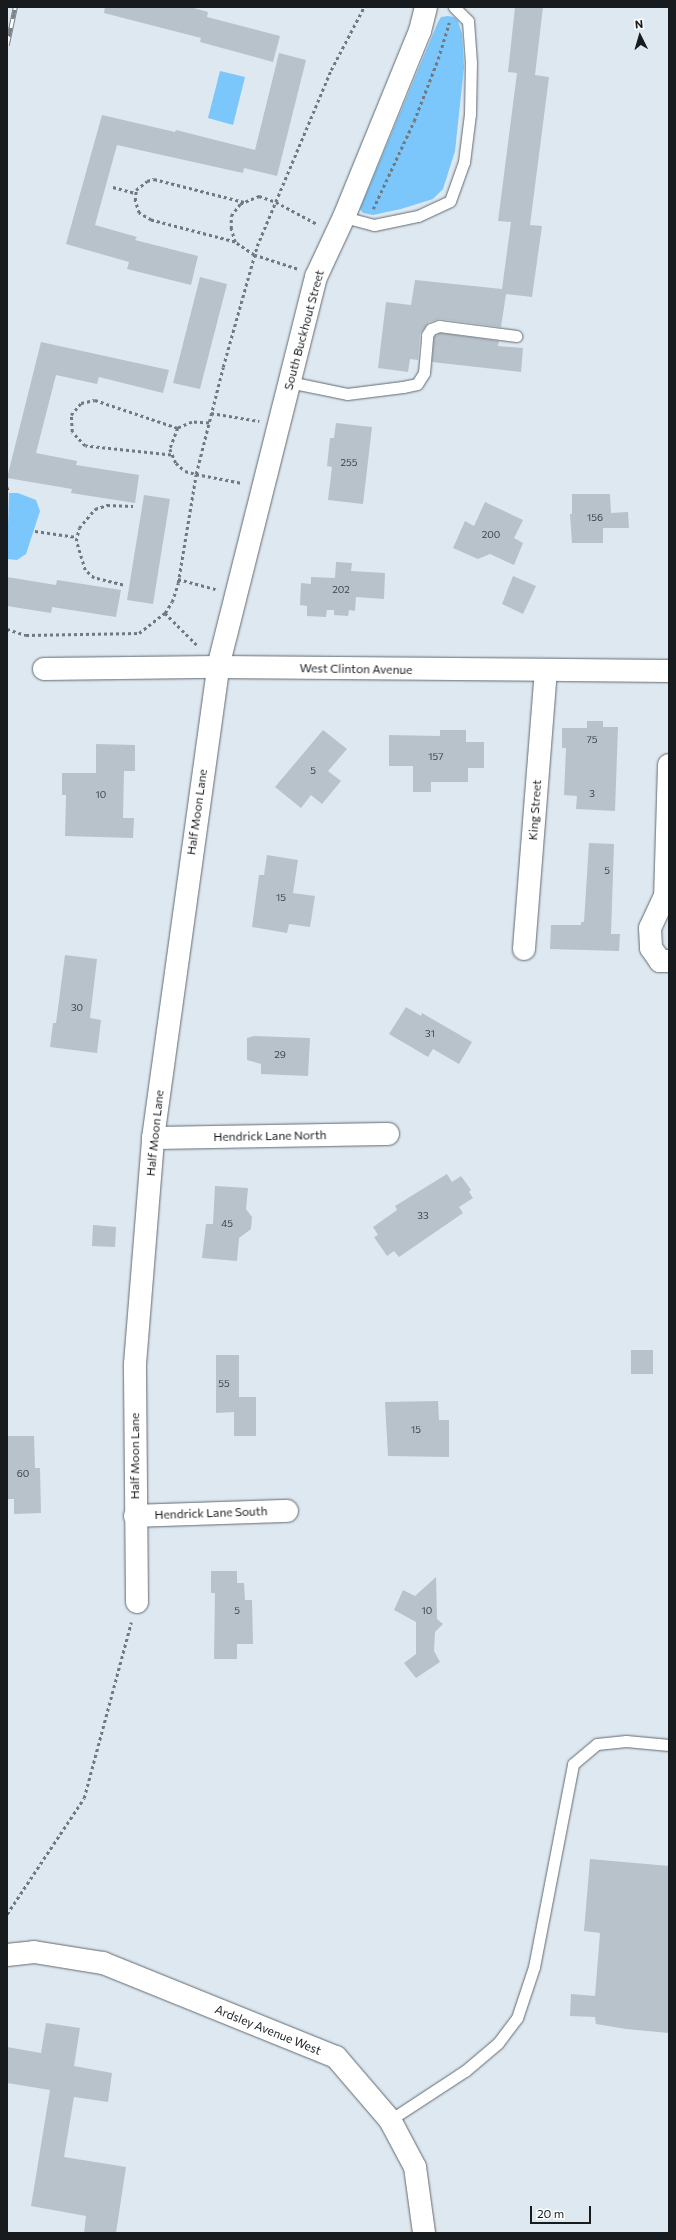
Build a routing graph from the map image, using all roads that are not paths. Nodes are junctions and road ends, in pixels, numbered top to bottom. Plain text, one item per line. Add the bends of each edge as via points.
1 (426, 7) edge
2 (452, 11) edge
3 (344, 217) junction
4 (516, 336) dead end
5 (289, 382) junction
6 (218, 667) junction
7 (44, 669) dead end
8 (546, 671) junction
9 (669, 671) edge
10 (669, 765) edge
11 (667, 898) edge
12 (524, 949) dead end
13 (669, 961) edge
14 (388, 1134) dead end
15 (153, 1138) junction
16 (287, 1511) dead end
17 (135, 1516) junction
18 (137, 1602) road end
19 (669, 1745) edge
20 (7, 1955) edge
21 (390, 2120) junction
22 (424, 2233) edge

1 - 3 street, South Buckhout Street via 420,32
2 - 3 lane via 468,21 471,63 470,114 464,162 450,201 418,216 374,225
3 - 5 street, South Buckhout Street via 316,277
4 - 5 lane via 439,326 431,328 427,335 424,373 417,384 403,387 347,394
5 - 6 street, South Buckhout Street
6 - 7 street, West Clinton Avenue
6 - 8 street, West Clinton Avenue
6 - 15 street, Half Moon Lane
8 - 9 street, West Clinton Avenue
8 - 12 street, King Street
10 - 11 street
11 - 13 street via 650,928 650,948 660,961
14 - 15 street, Hendrick Lane North
15 - 17 street, Half Moon Lane via 135,1364
16 - 17 street, Hendrick Lane South
17 - 18 street, Half Moon Lane
19 - 21 lane via 626,1741 597,1744 573,1764 534,1967 518,2018 498,2043 465,2070
20 - 21 street, Ardsley Avenue West via 34,1952 103,1963 336,2057
21 - 22 street, Ardsley Avenue West via 415,2167

